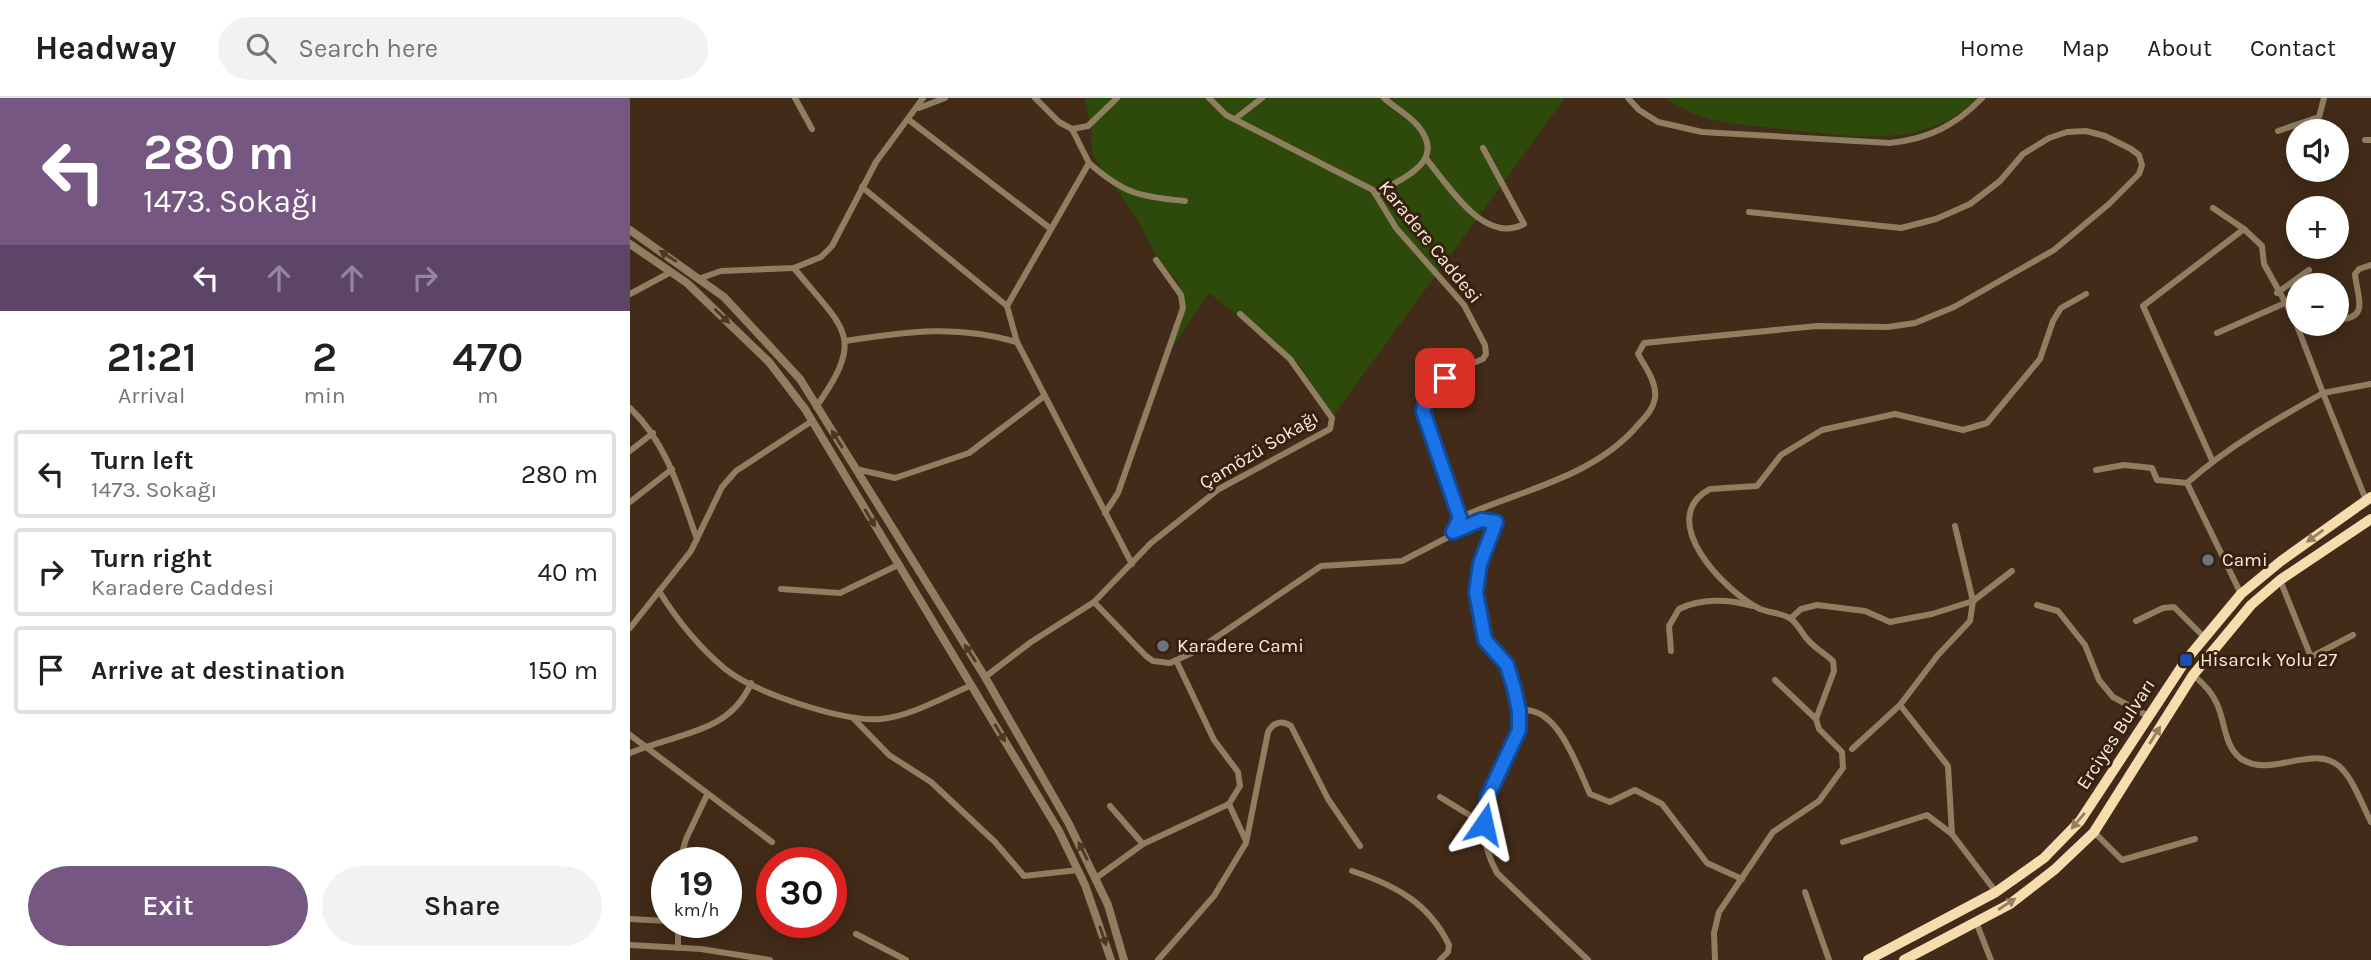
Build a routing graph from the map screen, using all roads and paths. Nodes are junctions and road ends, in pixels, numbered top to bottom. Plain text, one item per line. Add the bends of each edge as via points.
1 (795, 98) edge
2 (923, 98) edge
3 (945, 98) edge
4 (1035, 98) edge
5 (1117, 98) edge
6 (1209, 98) edge
7 (1262, 98) edge
8 (1384, 98) edge
9 (1628, 98) edge
10 (1982, 98) edge
11 (2324, 98) edge
12 (919, 108) junction
13 (1234, 119) junction
14 (909, 120) junction
15 (812, 129) dead end
16 (1072, 129) junction
17 (2278, 131) dead end
18 (1483, 148) dead end
19 (1427, 160) junction
20 (1089, 163) junction
21 (862, 187) junction
22 (1375, 194) junction
23 (1185, 201) dead end
24 (2213, 208) dead end
25 (1749, 212) dead end
26 (1051, 229) junction
27 (2244, 229) junction
28 (630, 230) edge
29 (630, 244) edge
30 (1156, 260) dead end
31 (2371, 265) edge
32 (794, 268) junction
33 (2309, 270) dead end
34 (671, 272) junction
35 (701, 278) junction
36 (2277, 293) junction
37 (630, 294) edge
38 (2086, 294) dead end
39 (2286, 303) joint
40 (1007, 306) junction
41 (1240, 314) dead end
42 (2349, 318) edge
43 (2217, 333) dead end
44 (2303, 336) edge
45 (845, 341) junction
46 (1017, 342) junction
47 (2371, 384) edge
48 (2323, 393) junction
49 (1043, 397) junction
50 (816, 407) junction
51 (630, 408) edge
52 (813, 421) junction
53 (653, 433) junction
54 (630, 451) edge
55 (2212, 460) junction
56 (855, 468) junction
57 (672, 469) junction
58 (2096, 470) dead end
59 (2187, 483) junction
60 (2368, 498) edge
61 (630, 502) edge
62 (1105, 513) junction
63 (1460, 518) junction
64 (2371, 519) edge
65 (1955, 526) dead end
66 (1453, 532) junction
67 (697, 539) junction
68 (1132, 564) junction
69 (898, 565) junction
70 (2012, 571) dead end
71 (2280, 580) junction
72 (781, 589) dead end
73 (659, 591) junction
74 (2241, 594) junction
75 (1973, 601) junction
76 (1094, 602) junction
77 (2037, 605) dead end
78 (1760, 608) junction
79 (1791, 618) junction
80 (2136, 621) dead end
81 (630, 628) edge
82 (2353, 635) dead end
83 (2205, 638) junction
84 (1671, 651) dead end
85 (1176, 660) junction
86 (2193, 675) junction
87 (985, 677) junction
88 (1775, 680) dead end
89 (751, 683) junction
90 (972, 685) junction
91 (1900, 705) junction
92 (1519, 711) junction
93 (2148, 716) junction
94 (854, 719) junction
95 (1816, 719) junction
96 (630, 734) edge
97 (645, 747) junction
98 (1852, 749) dead end
99 (630, 752) edge
100 (707, 795) junction
101 (1440, 797) dead end
102 (1229, 804) junction
103 (1110, 806) dead end
104 (2371, 822) edge
105 (1484, 824) junction
106 (2094, 832) junction
107 (1952, 834) junction
108 (2195, 839) dead end
109 (772, 842) dead end
110 (1843, 842) dead end
111 (1246, 843) junction
112 (1143, 844) junction
113 (1360, 846) dead end
114 (684, 847) edge
115 (1078, 870) junction
116 (1352, 871) dead end
117 (1096, 878) junction
118 (1742, 879) junction
119 (1805, 892) dead end
120 (1996, 892) junction
121 (630, 919) edge
122 (651, 920) edge
123 (1976, 922) junction
124 (856, 934) dead end
125 (678, 938) edge
126 (630, 946) edge
127 (678, 948) junction
128 (741, 957) edge
129 (770, 960) edge
130 (906, 960) edge
131 (1111, 960) edge
132 (1124, 960) edge
133 (1158, 960) edge
134 (1440, 960) edge
135 (1588, 960) edge
136 (1716, 960) edge
137 (1829, 960) edge
138 (1868, 960) edge
139 (1904, 960) edge
140 (1991, 960) edge

1 - 15 street
2 - 12 street
3 - 12 street
4 - 16 street
5 - 16 street via 1088,125
6 - 13 street, Karadere Caddesi
7 - 13 street
8 - 19 street via 1418,125 1429,142
9 - 10 street via 1658,122 1702,132 1890,143 1920,140 1948,128
11 - 17 street via 2319,117
12 - 14 street
13 - 22 street, Karadere Caddesi
14 - 21 street
14 - 26 street
16 - 20 street
18 - 19 street via 1524,225 1514,230 1482,221
19 - 22 street
20 - 23 street via 1115,186 1154,198
20 - 26 street
21 - 32 street via 832,246 821,257
21 - 40 street
22 - 63 street, Karadere Caddesi via 1396,228 1464,305 1486,348 1483,359 1445,378 1424,403 1424,418
24 - 27 street
25 - 63 street via 1901,228 1970,204 2023,155 2067,132 2105,136 2132,149 2142,165 2139,174 2109,204 2054,250 1954,307 1915,323 1817,326 1644,343 1638,354 1652,381 1654,401 1629,435 1583,468
26 - 40 street
27 - 36 street via 2262,246 2264,264
27 - 55 street via 2143,306
35 -> 28 street
29 - 34 street
30 - 62 street via 1181,295 1183,308 1118,493
31 - 42 street via 2355,274 2365,304 2364,310
32 - 35 street via 721,271
32 - 45 street via 838,323
33 - 36 street
34 - 37 street
34 -> 52 street via 769,362
35 - 50 street via 781,356
36 - 39 street
38 - 78 street via 2061,308 2040,359 1987,423 1963,430 1895,414 1877,415 1813,435 1774,461 1758,486 1702,493 1690,516 1696,545 1722,582
39 - 43 street
40 - 46 street
41 - 68 street, Çamözü Sokağı via 1296,366 1332,418 1332,426 1219,489
44 - 48 street
45 - 46 street via 945,329
45 - 50 street via 844,363
46 - 49 street
47 - 48 street
48 - 55 street
48 - 60 street
49 - 56 street via 969,453 895,478
49 - 62 street
56 -> 50 street
51 - 53 street
52 - 67 street via 736,471 722,487
52 -> 69 street
53 - 54 street
53 - 57 street
55 - 59 street
87 -> 56 street
57 - 61 street
57 - 67 street
58 - 59 street via 2124,465 2152,468 2157,480
59 - 74 street
60 -> 74 highway, Erciyes Bulvarı
62 - 68 street
63 - 66 street
64 - 71 highway, Erciyes Bulvarı
65 - 75 street
66 - 85 street via 1402,561 1321,566
66 - 92 street via 1481,520 1496,522 1480,564 1476,592 1485,640 1507,665
67 - 73 street
68 - 76 street, Çamözü Sokağı
69 - 72 street via 840,593
69 - 90 street
70 - 75 street
71 - 82 street via 2311,657
71 - 86 highway, Erciyes Bulvarı via 2251,605
73 - 81 street
73 - 89 street via 699,645 727,671
74 - 83 highway, Erciyes Bulvarı
75 - 79 street via 1890,622 1865,611 1817,605 1801,609
75 - 91 street via 1970,621
76 - 85 street via 1153,661
76 - 87 street
77 - 93 street via 2058,611 2085,645 2099,680 2113,697
78 - 79 street
78 - 84 street via 1733,601 1683,607 1669,626
79 - 95 street via 1808,641 1835,664
80 - 83 street via 2174,607
83 - 93 highway, Erciyes Bulvarı
85 - 102 street via 1214,740 1238,772 1240,786
86 - 104 street via 2217,703 2230,747 2239,757 2251,764 2272,766 2329,760 2344,771
106 -> 86 highway, Erciyes Bulvarı
117 -> 87 street
88 - 95 street
89 - 94 street
89 - 97 street via 745,699 720,722
90 - 94 street via 884,719
90 -> 115 street
91 - 98 street
91 - 107 street via 1948,766
92 - 105 street via 1519,730 1487,798
92 - 118 street via 1545,714 1566,743 1590,794 1610,802 1635,790 1662,804 1707,863
93 -> 120 highway, Erciyes Bulvarı via 2080,821 2044,858
94 - 115 street via 889,755 931,782 1024,876
95 - 118 street via 1819,729 1842,752 1843,768 1819,801 1773,832
96 - 97 street
97 - 99 street
97 - 100 street
100 - 109 street
100 - 114 street
101 - 105 street
102 - 111 street
102 - 112 street
103 - 112 street
105 - 135 street via 1488,855 1497,873
106 - 108 street via 2122,860
123 -> 106 highway, Erciyes Bulvarı via 2010,904
107 - 110 street via 1927,815
107 - 120 street
111 - 113 street via 1268,732 1273,724 1282,722 1291,726 1328,799
111 - 133 street via 1214,896
112 - 117 street
115 -> 131 street
116 - 134 street via 1422,904 1449,945
117 - 132 street
118 - 136 street via 1718,912
119 - 137 street
120 - 138 highway, Erciyes Bulvarı
121 - 122 street
123 - 139 highway, Erciyes Bulvarı
123 - 140 street
124 - 130 street
125 - 127 street
126 - 127 street
127 - 128 street
128 - 129 street

